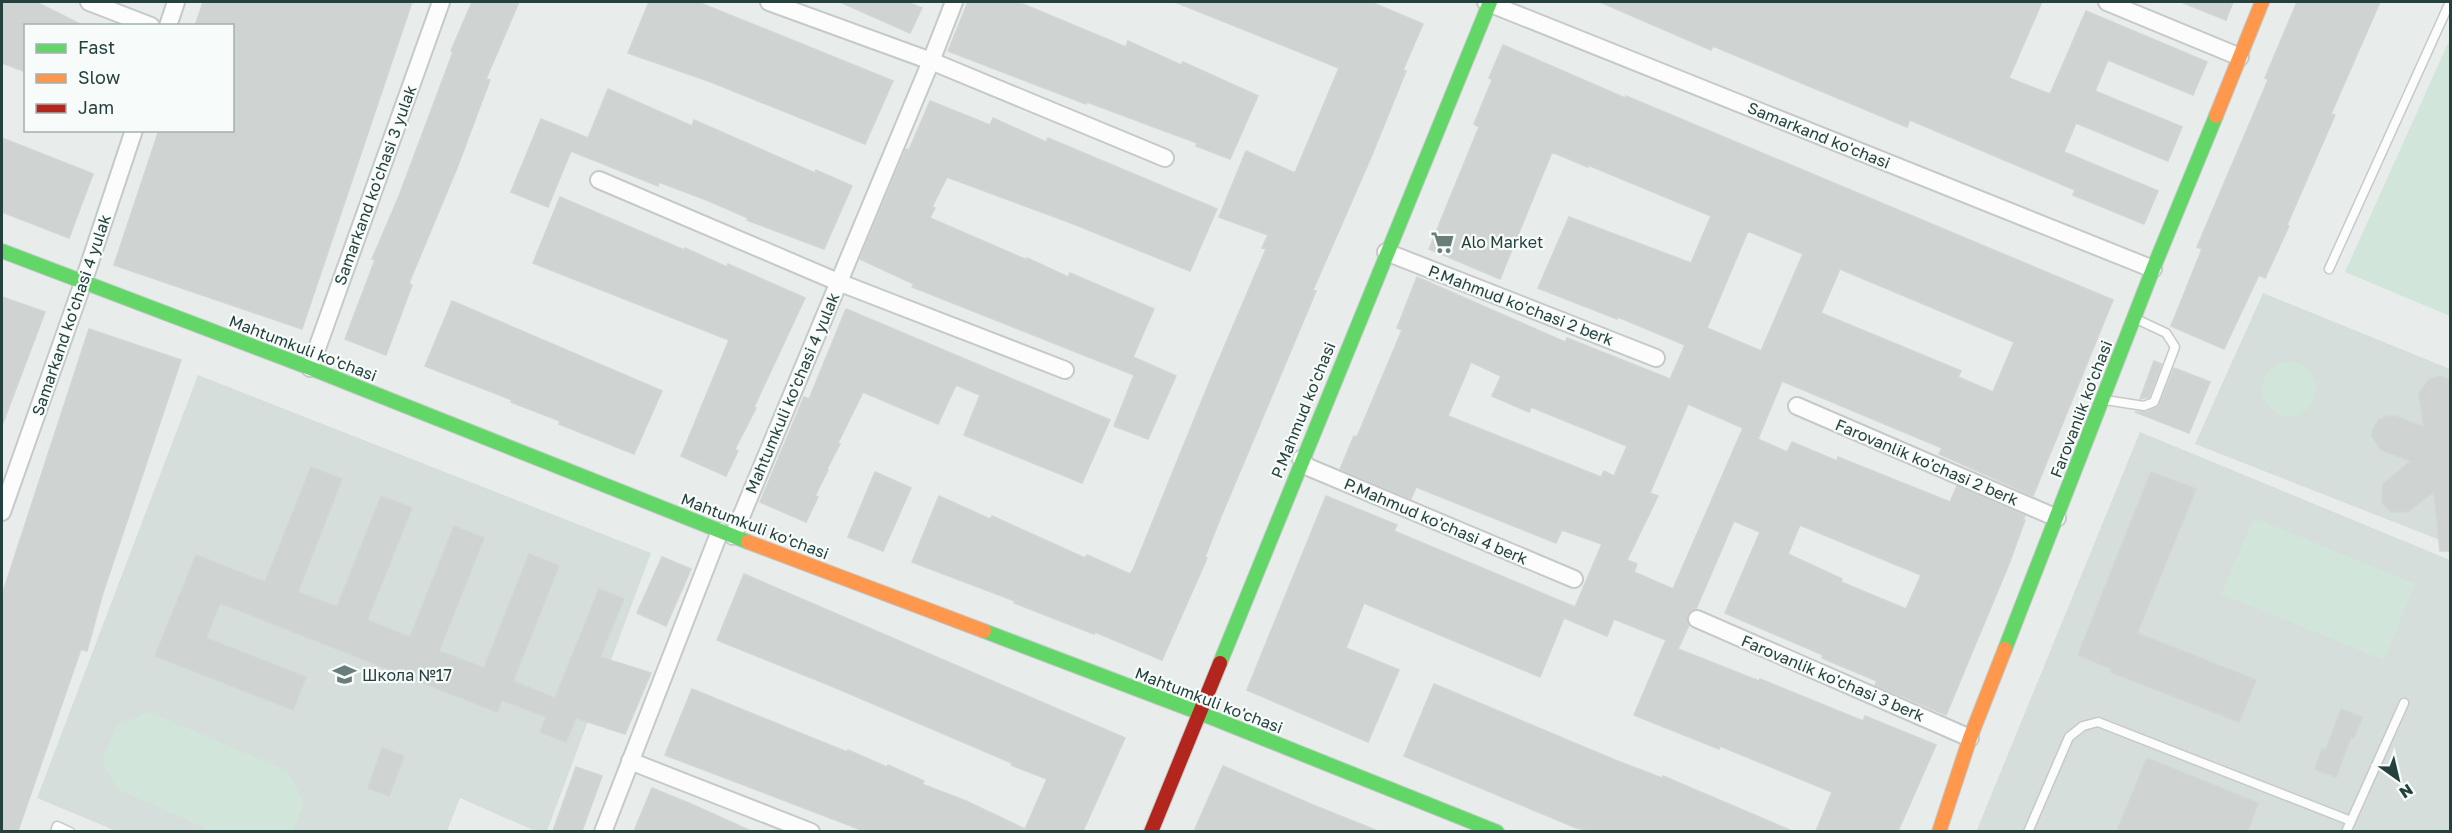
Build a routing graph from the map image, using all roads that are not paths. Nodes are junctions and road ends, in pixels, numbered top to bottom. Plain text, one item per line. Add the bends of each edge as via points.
1 (89, 2) edge
2 (176, 2) edge
3 (441, 2) edge
4 (769, 2) edge
5 (954, 2) edge
6 (1488, 2) edge
7 (2107, 2) edge
8 (2262, 2) edge
9 (2450, 2) edge
10 (146, 24) edge
11 (169, 24) edge
12 (2240, 57) junction
13 (931, 61) junction
14 (133, 132) edge
15 (1165, 158) dead end
16 (599, 180) dead end
17 (2, 251) edge
18 (1386, 252) junction
19 (2153, 269) junction
20 (2329, 269) dead end
21 (84, 280) junction
22 (838, 282) junction
23 (2134, 318) junction
24 (1656, 358) dead end
25 (310, 368) junction
26 (1065, 370) dead end
27 (2103, 400) junction
28 (1797, 406) dead end
29 (1301, 459) junction
30 (3, 502) edge
31 (2057, 518) junction
32 (726, 534) junction
33 (1574, 579) dead end
34 (1697, 619) dead end
35 (2404, 703) dead end
36 (1200, 713) junction
37 (1970, 738) junction
38 (630, 761) junction
39 (2351, 821) junction
40 (55, 831) edge
41 (70, 831) edge
42 (603, 831) edge
43 (811, 831) edge
44 (1150, 831) edge
45 (1497, 831) edge
46 (1939, 831) edge
47 (2028, 831) edge
48 (2346, 831) edge

1 - 10 street
2 - 11 street
3 - 25 street, Samarkand ko'chasi 3 yulak
4 - 13 street
5 - 13 street, Mahtumkuli ko'chasi 4 yulak
6 - 18 street, P.Mahmud ko'chasi
6 - 19 street, Samarkand ko'chasi
7 - 12 street
8 - 12 street, Farovanlik ko'chasi
9 - 20 lane
12 - 19 street, Farovanlik ko'chasi
13 - 15 street
13 - 22 street, Mahtumkuli ko'chasi 4 yulak
14 - 21 street, Samarkand ko'chasi 4 yulak
16 - 22 street, Mahtumkuli ko'chasi 4 yulak
17 - 21 street, Mahtumkuli ko'chasi
18 - 24 street, P.Mahmud ko'chasi 2 berk
18 - 29 street, P.Mahmud ko'chasi
19 - 23 street, Farovanlik ko'chasi
21 - 25 street, Mahtumkuli ko'chasi
21 - 30 street, Samarkand ko'chasi 4 yulak
22 - 26 street, Mahtumkuli ko'chasi 4 yulak
22 - 32 street, Mahtumkuli ko'chasi 4 yulak
23 - 27 street, Farovanlik ko'chasi
23 - 27 lane via 2166,333 2175,347 2163,380 2154,402 2144,406
25 - 32 street, Mahtumkuli ko'chasi
27 - 31 street, Farovanlik ko'chasi
28 - 31 street, Farovanlik ko'chasi 2 berk
29 - 33 street, P.Mahmud ko'chasi 4 berk via 1308,467
29 - 36 street, P.Mahmud ko'chasi
31 - 37 street, Farovanlik ko'chasi
32 - 36 street, Mahtumkuli ko'chasi
32 - 38 street, Mahtumkuli ko'chasi 4 yulak
34 - 37 street, Farovanlik ko'chasi 3 berk
35 - 39 lane
36 - 44 street, P.Mahmud ko'chasi
36 - 45 street, Mahtumkuli ko'chasi
37 - 46 street, Farovanlik ko'chasi
38 - 42 street, Mahtumkuli ko'chasi 4 yulak
38 - 43 street
39 - 47 lane via 2098,722 2069,736
39 - 48 lane
40 - 41 lane via 57,826

